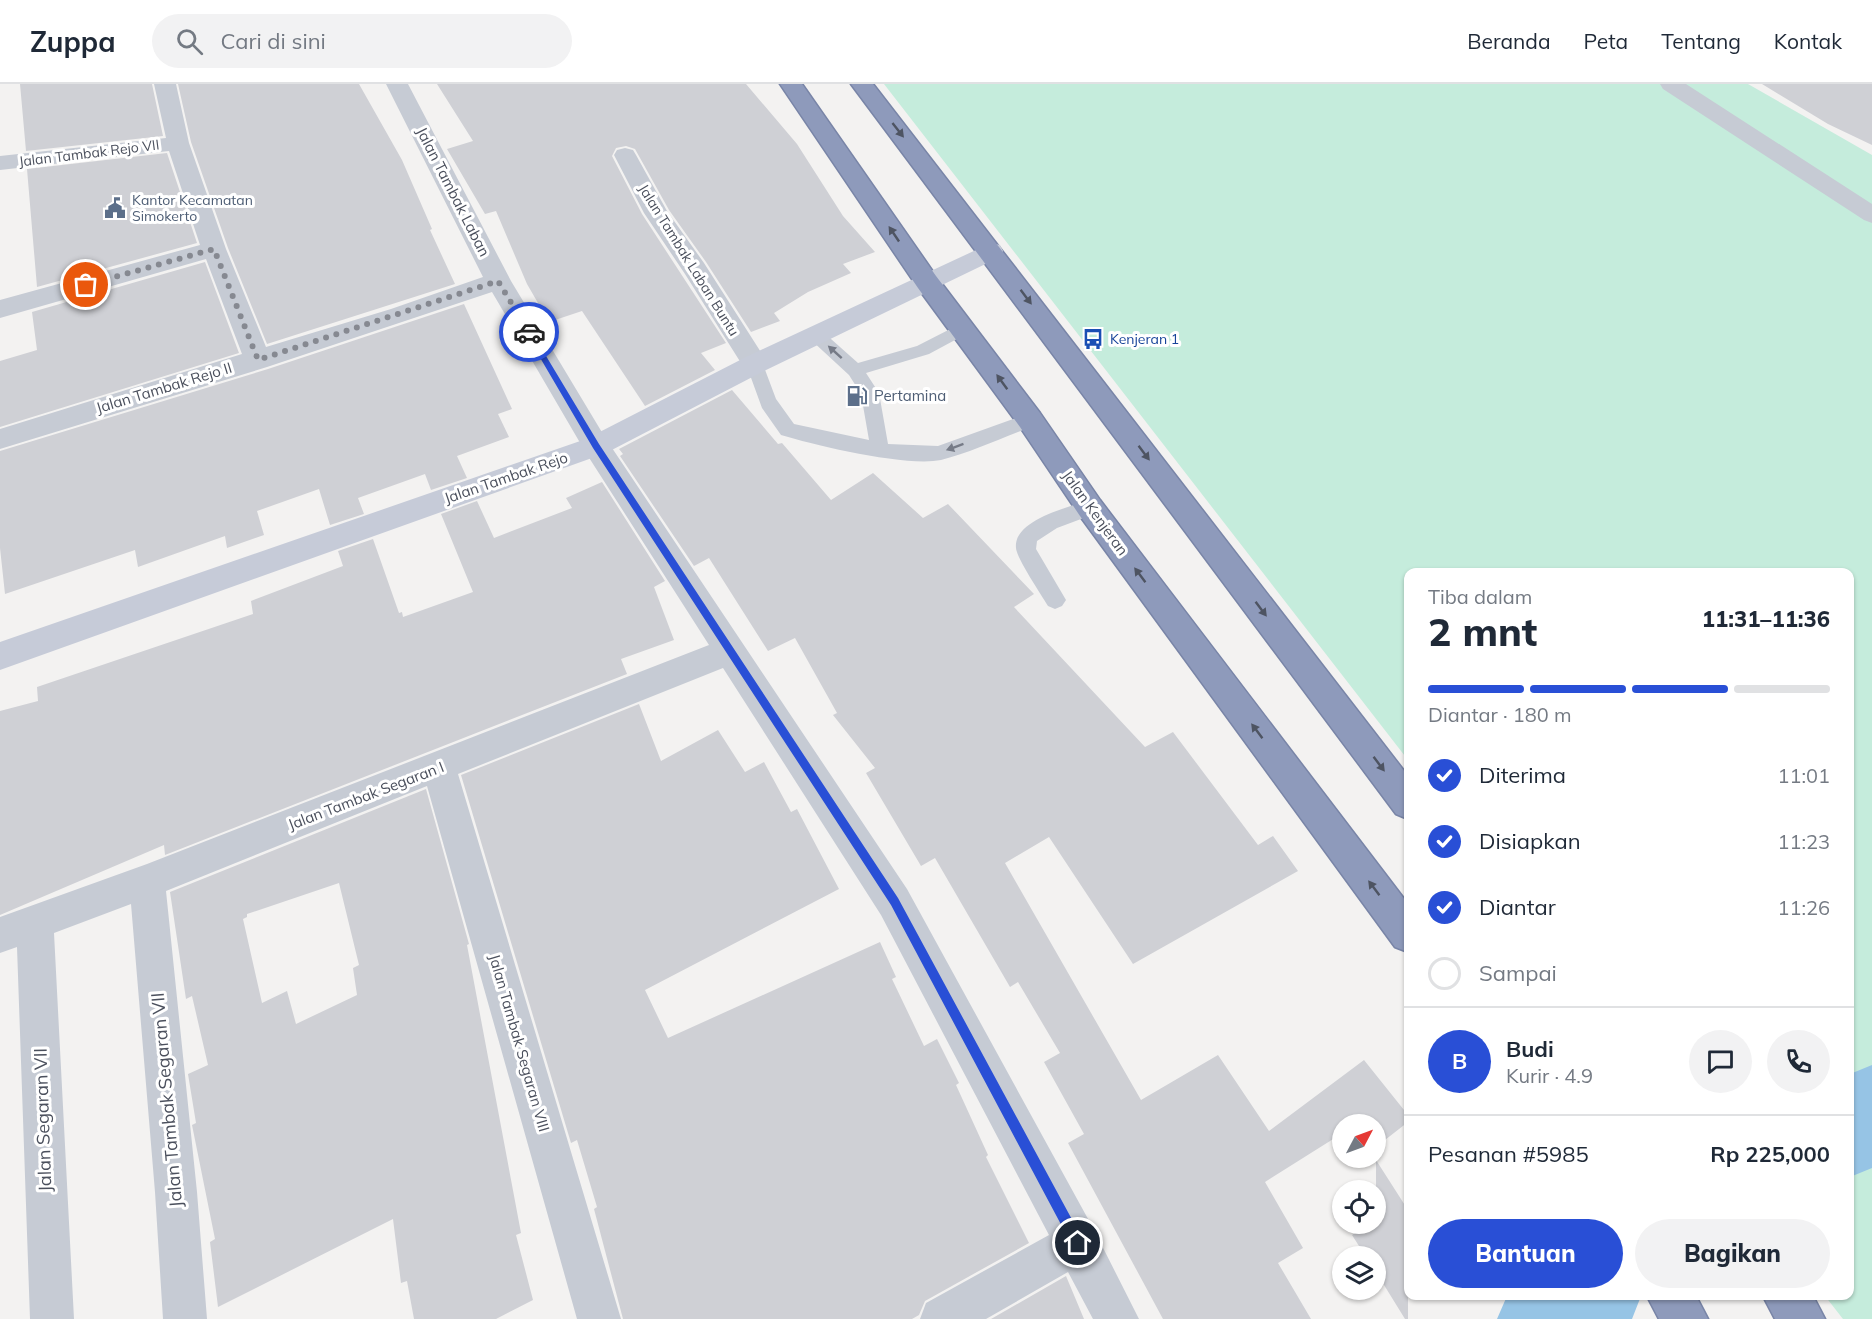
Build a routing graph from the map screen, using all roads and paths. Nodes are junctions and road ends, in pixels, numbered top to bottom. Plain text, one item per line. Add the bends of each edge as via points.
1 (165, 84) edge
2 (397, 84) edge
3 (791, 84) edge
4 (862, 84) edge
5 (1671, 84) edge
6 (177, 143) junction
7 (625, 155) dead end
8 (0, 164) edge
9 (1872, 215) edge
10 (214, 249) junction
11 (991, 251) junction
12 (498, 281) junction
13 (927, 282) junction
14 (0, 309) edge
15 (962, 328) junction
16 (816, 335) junction
17 (258, 360) junction
18 (755, 364) junction
19 (855, 370) junction
20 (1030, 420) junction
21 (0, 439) edge
22 (596, 446) junction
23 (880, 450) junction
24 (1090, 507) junction
25 (1055, 600) dead end
26 (730, 651) junction
27 (0, 656) edge
28 (439, 768) junction
29 (1404, 798) edge
30 (147, 881) junction
31 (18, 928) edge
32 (1404, 929) edge
33 (1078, 1243) junction
34 (1672, 1300) edge
35 (1788, 1300) edge
36 (52, 1319) edge
37 (185, 1319) edge
38 (599, 1319) edge
39 (942, 1319) edge
40 (1117, 1319) edge
41 (1686, 1319) edge
42 (1803, 1319) edge

1 - 6 street
2 - 12 street, Jalan Tambak Laban
13 -> 3 highway, Jalan Kenjeran
4 -> 11 highway
5 - 9 street
6 - 8 street, Jalan Tambak Rejo VII
6 - 10 street
7 - 18 street, Jalan Tambak Laban Buntu via 656,213
10 - 14 street
10 - 17 street
11 - 13 street, Jalan Tambak Rejo
11 -> 29 highway
12 - 17 street, Jalan Tambak Rejo II
12 - 22 street, Jalan Tambak Laban
13 - 15 highway, Jalan Kenjeran
13 - 16 street, Jalan Tambak Rejo
15 - 19 lane via 923,350
20 -> 15 highway, Jalan Kenjeran
16 - 18 street, Jalan Tambak Rejo
19 -> 16 lane
17 - 21 street, Jalan Tambak Rejo II
18 - 22 street, Jalan Tambak Rejo
18 - 23 lane via 777,420 788,430
19 - 23 lane via 870,393
20 -> 23 lane via 939,453
20 - 24 highway, Jalan Kenjeran
22 - 26 street, Jalan Tambak Laban
22 - 27 street, Jalan Tambak Rejo
24 - 25 lane via 1050,522 1028,537 1026,550
32 -> 24 highway, Jalan Kenjeran
26 - 28 street, Jalan Tambak Segaran I
26 - 33 street, Jalan Tambak Laban via 894,902
28 - 30 street, Jalan Tambak Segaran I
28 - 38 street, Jalan Tambak Segaran VIII
30 - 31 street, Jalan Tambak Segaran I
30 - 37 street, Jalan Tambak Segaran VII
31 - 36 street, Jalan Segaran VII
33 - 39 street
33 - 40 street, Jalan Tambak Laban
34 - 41 highway
35 - 42 highway

